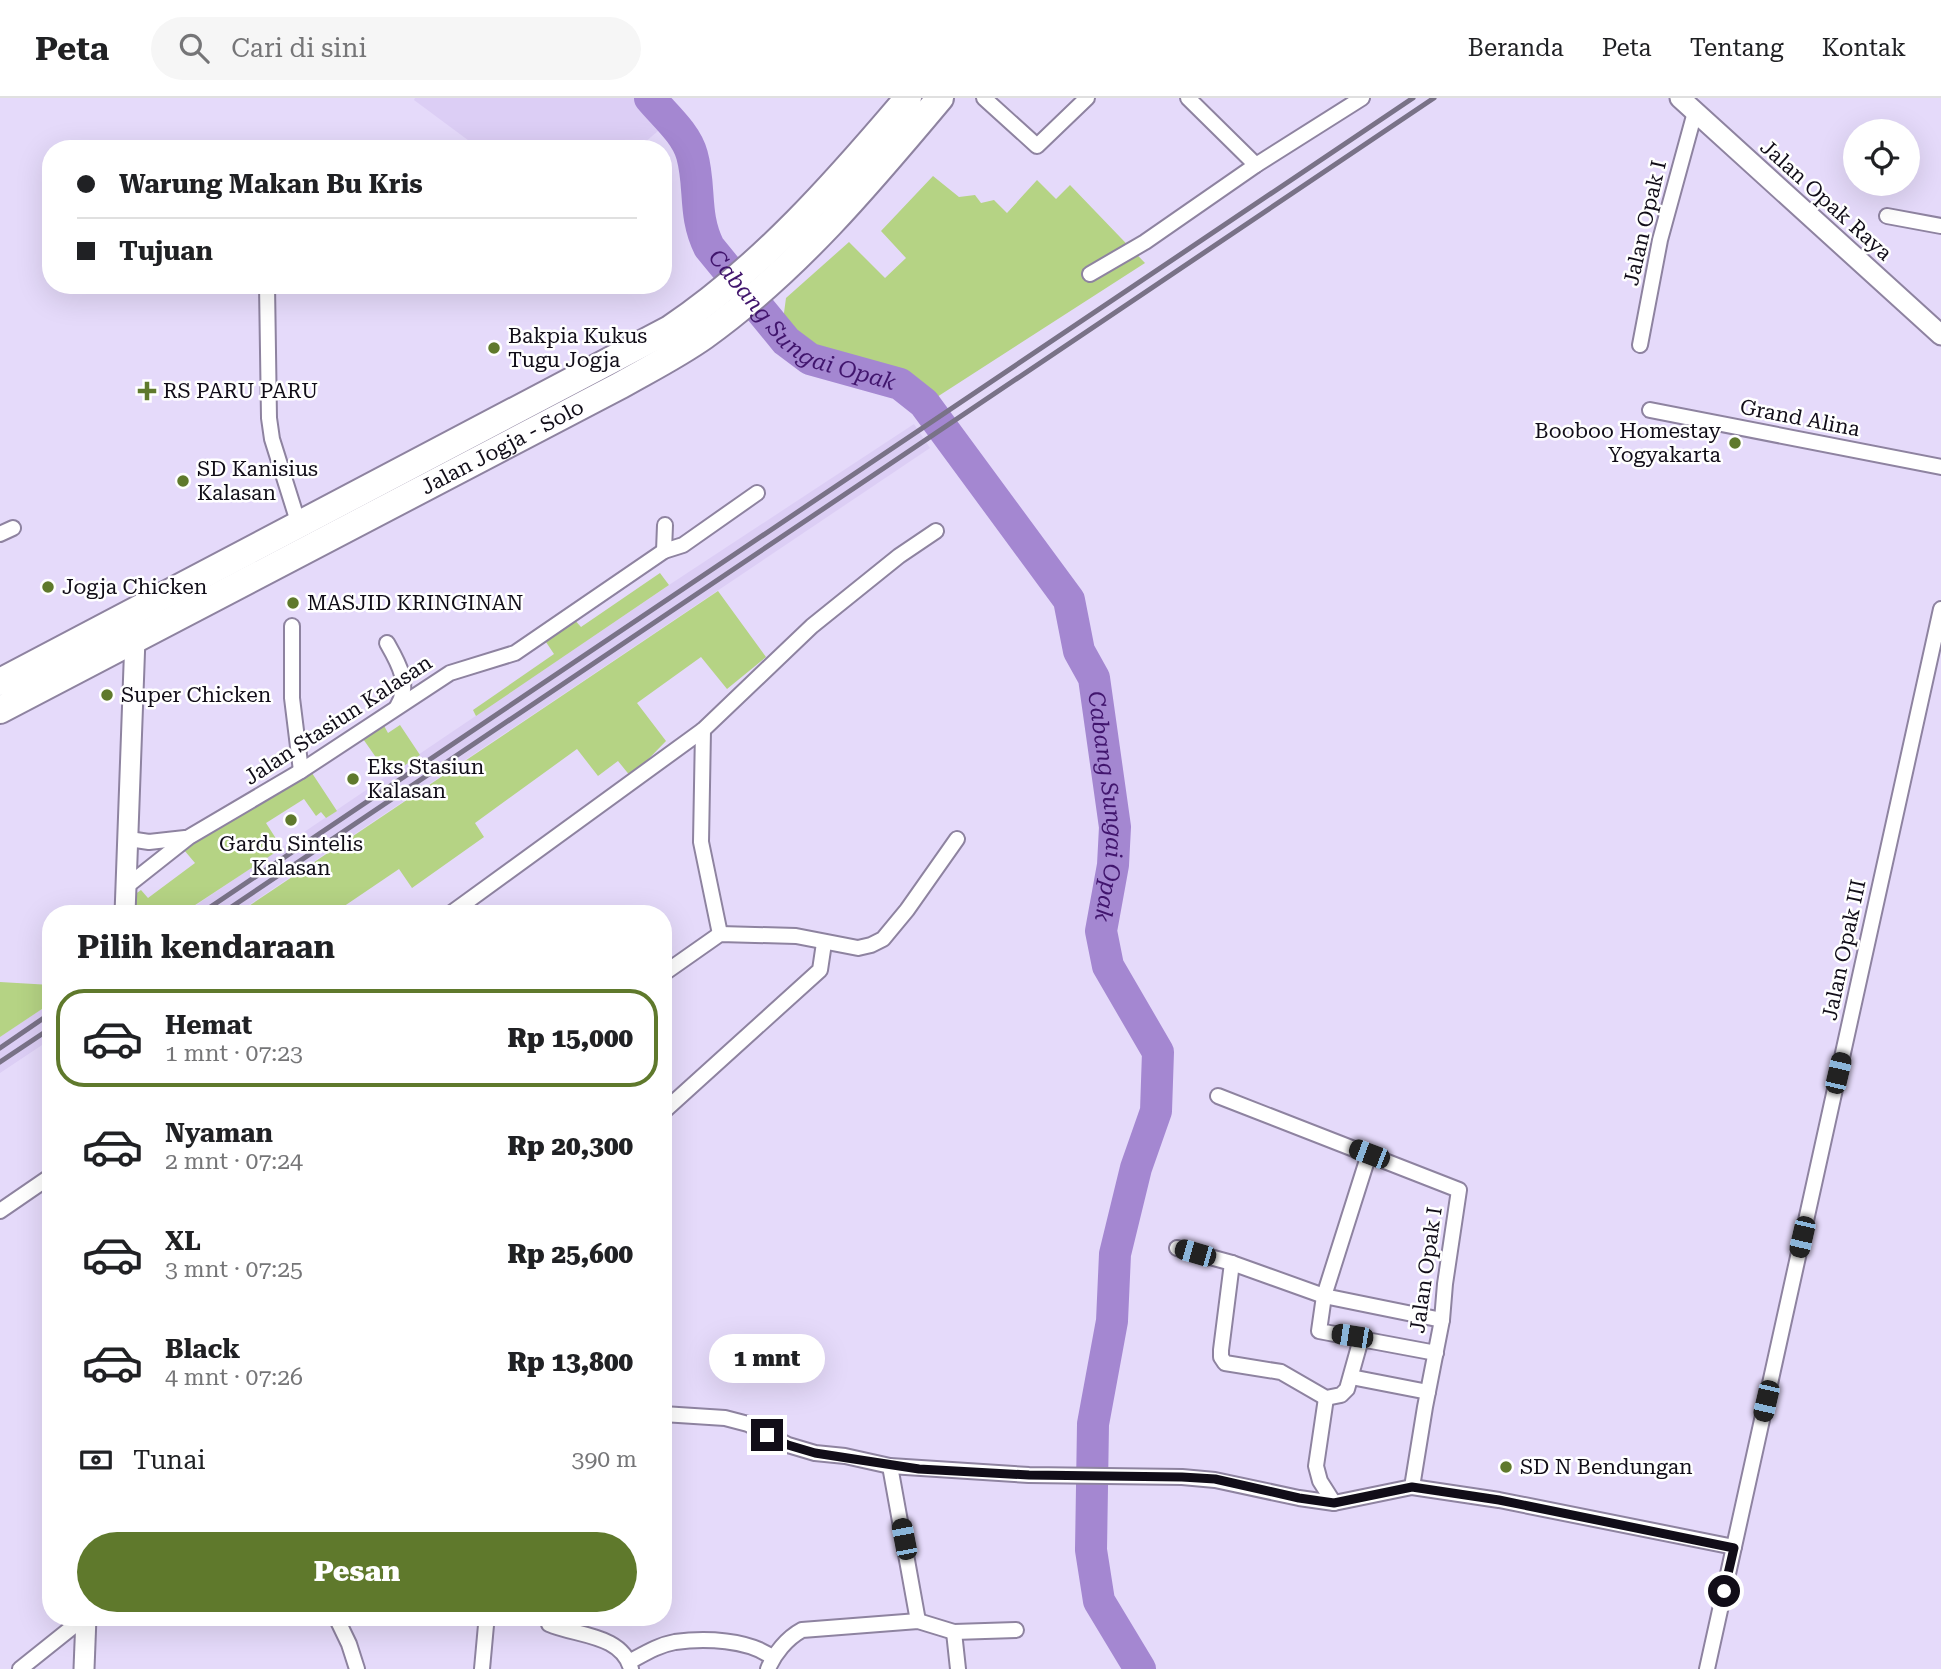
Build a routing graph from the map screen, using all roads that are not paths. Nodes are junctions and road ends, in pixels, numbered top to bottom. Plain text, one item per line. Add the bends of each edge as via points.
1 (908, 98) edge
2 (940, 98) edge
3 (984, 98) edge
4 (1087, 98) edge
5 (1188, 98) edge
6 (1362, 98) edge
7 (1680, 98) edge
8 (1695, 112) junction
9 (1256, 164) junction
10 (1887, 216) dead end
11 (1941, 226) edge
12 (781, 256) junction
13 (1090, 274) dead end
14 (267, 294) edge
15 (720, 308) junction
16 (1941, 335) edge
17 (1640, 345) dead end
18 (1650, 410) dead end
19 (1941, 467) edge
20 (757, 493) dead end
21 (299, 525) junction
22 (665, 525) dead end
23 (936, 531) dead end
24 (664, 551) junction
25 (1941, 609) edge
26 (292, 626) dead end
27 (129, 627) junction
28 (387, 643) dead end
29 (0, 682) edge
30 (396, 708) junction
31 (0, 710) edge
32 (703, 730) junction
33 (301, 771) junction
34 (189, 837) junction
35 (129, 839) junction
36 (957, 839) dead end
37 (127, 886) junction
38 (126, 905) edge
39 (462, 905) edge
40 (720, 934) junction
41 (824, 943) junction
42 (672, 968) edge
43 (1218, 1096) dead end
44 (672, 1104) edge
45 (1369, 1154) junction
46 (42, 1182) edge
47 (0, 1212) edge
48 (1177, 1248) dead end
49 (1232, 1263) junction
50 (1324, 1296) junction
51 (1442, 1320) junction
52 (1362, 1339) junction
53 (1436, 1353) junction
54 (1351, 1377) junction
55 (1428, 1392) junction
56 (1326, 1398) junction
57 (672, 1415) edge
58 (890, 1466) junction
59 (1412, 1487) junction
60 (1334, 1503) junction
61 (1734, 1548) junction
62 (918, 1621) junction
63 (74, 1626) edge
64 (85, 1626) edge
65 (340, 1626) edge
66 (486, 1626) edge
67 (553, 1626) edge
68 (1016, 1630) dead end
69 (954, 1632) junction
70 (771, 1663) edge
71 (630, 1665) edge
72 (20, 1669) edge
73 (84, 1669) edge
74 (357, 1669) edge
75 (482, 1669) edge
76 (958, 1669) edge
77 (1707, 1669) edge

1 - 12 highway, Jalan Jogja - Solo via 823,197
2 - 12 highway, Jalan Jogja - Solo via 849,205
3 - 4 street via 1037,146
5 - 9 street
6 - 9 street
7 - 8 street, Jalan Opak Raya
8 - 16 street, Jalan Opak Raya
8 - 17 street, Jalan Opak I via 1660,240
9 - 13 street via 1145,242
10 - 11 street
12 - 15 highway, Jalan Jogja - Solo
14 - 21 street via 269,418
15 - 21 highway, Jalan Jogja - Solo
15 - 27 highway, Jalan Jogja - Solo via 671,357 621,385
18 - 19 street, Grand Alina
20 - 24 street, Jalan Stasiun Kalasan via 683,545
21 - 27 highway, Jalan Jogja - Solo
22 - 24 street
23 - 32 street via 812,626
24 - 30 street, Jalan Stasiun Kalasan via 514,653 450,673
25 - 61 street, Jalan Opak III
26 - 33 street via 292,698
27 - 29 highway, Jalan Jogja - Solo
27 - 31 highway, Jalan Jogja - Solo
27 - 35 street
28 - 30 street via 404,681 404,696
30 - 33 street, Jalan Stasiun Kalasan
32 - 39 street
32 - 40 street via 701,842
33 - 34 street, Jalan Stasiun Kalasan
34 - 35 street via 149,842
34 - 37 street, Jalan Stasiun Kalasan
35 - 37 street
36 - 41 street via 883,939 858,948
37 - 38 street
40 - 41 street via 796,936
40 - 42 street
41 - 44 street via 820,970
43 - 45 street, Jalan Opak I
45 - 50 street
45 - 51 street, Jalan Opak I via 1459,1190
46 - 47 street
48 - 49 street
49 - 50 street
49 - 56 street via 1221,1350 1225,1363 1281,1372
50 - 51 street
50 - 52 street via 1319,1331
51 - 53 street, Jalan Opak I
52 - 53 street
52 - 54 street
53 - 55 street, Jalan Opak I
54 - 55 street
54 - 56 street via 1345,1392
55 - 59 street, Jalan Opak I
56 - 60 street via 1316,1466
57 - 58 street via 725,1418 815,1453
58 - 60 street via 1215,1479
58 - 62 street
59 - 60 street
59 - 61 street
61 - 77 street, Jalan Opak III
62 - 69 street
62 - 70 street via 802,1630
63 - 72 street
64 - 73 street
65 - 74 street
66 - 75 street
67 - 71 street via 614,1645
68 - 69 street
69 - 76 street
70 - 71 street via 752,1647 697,1641 658,1647

